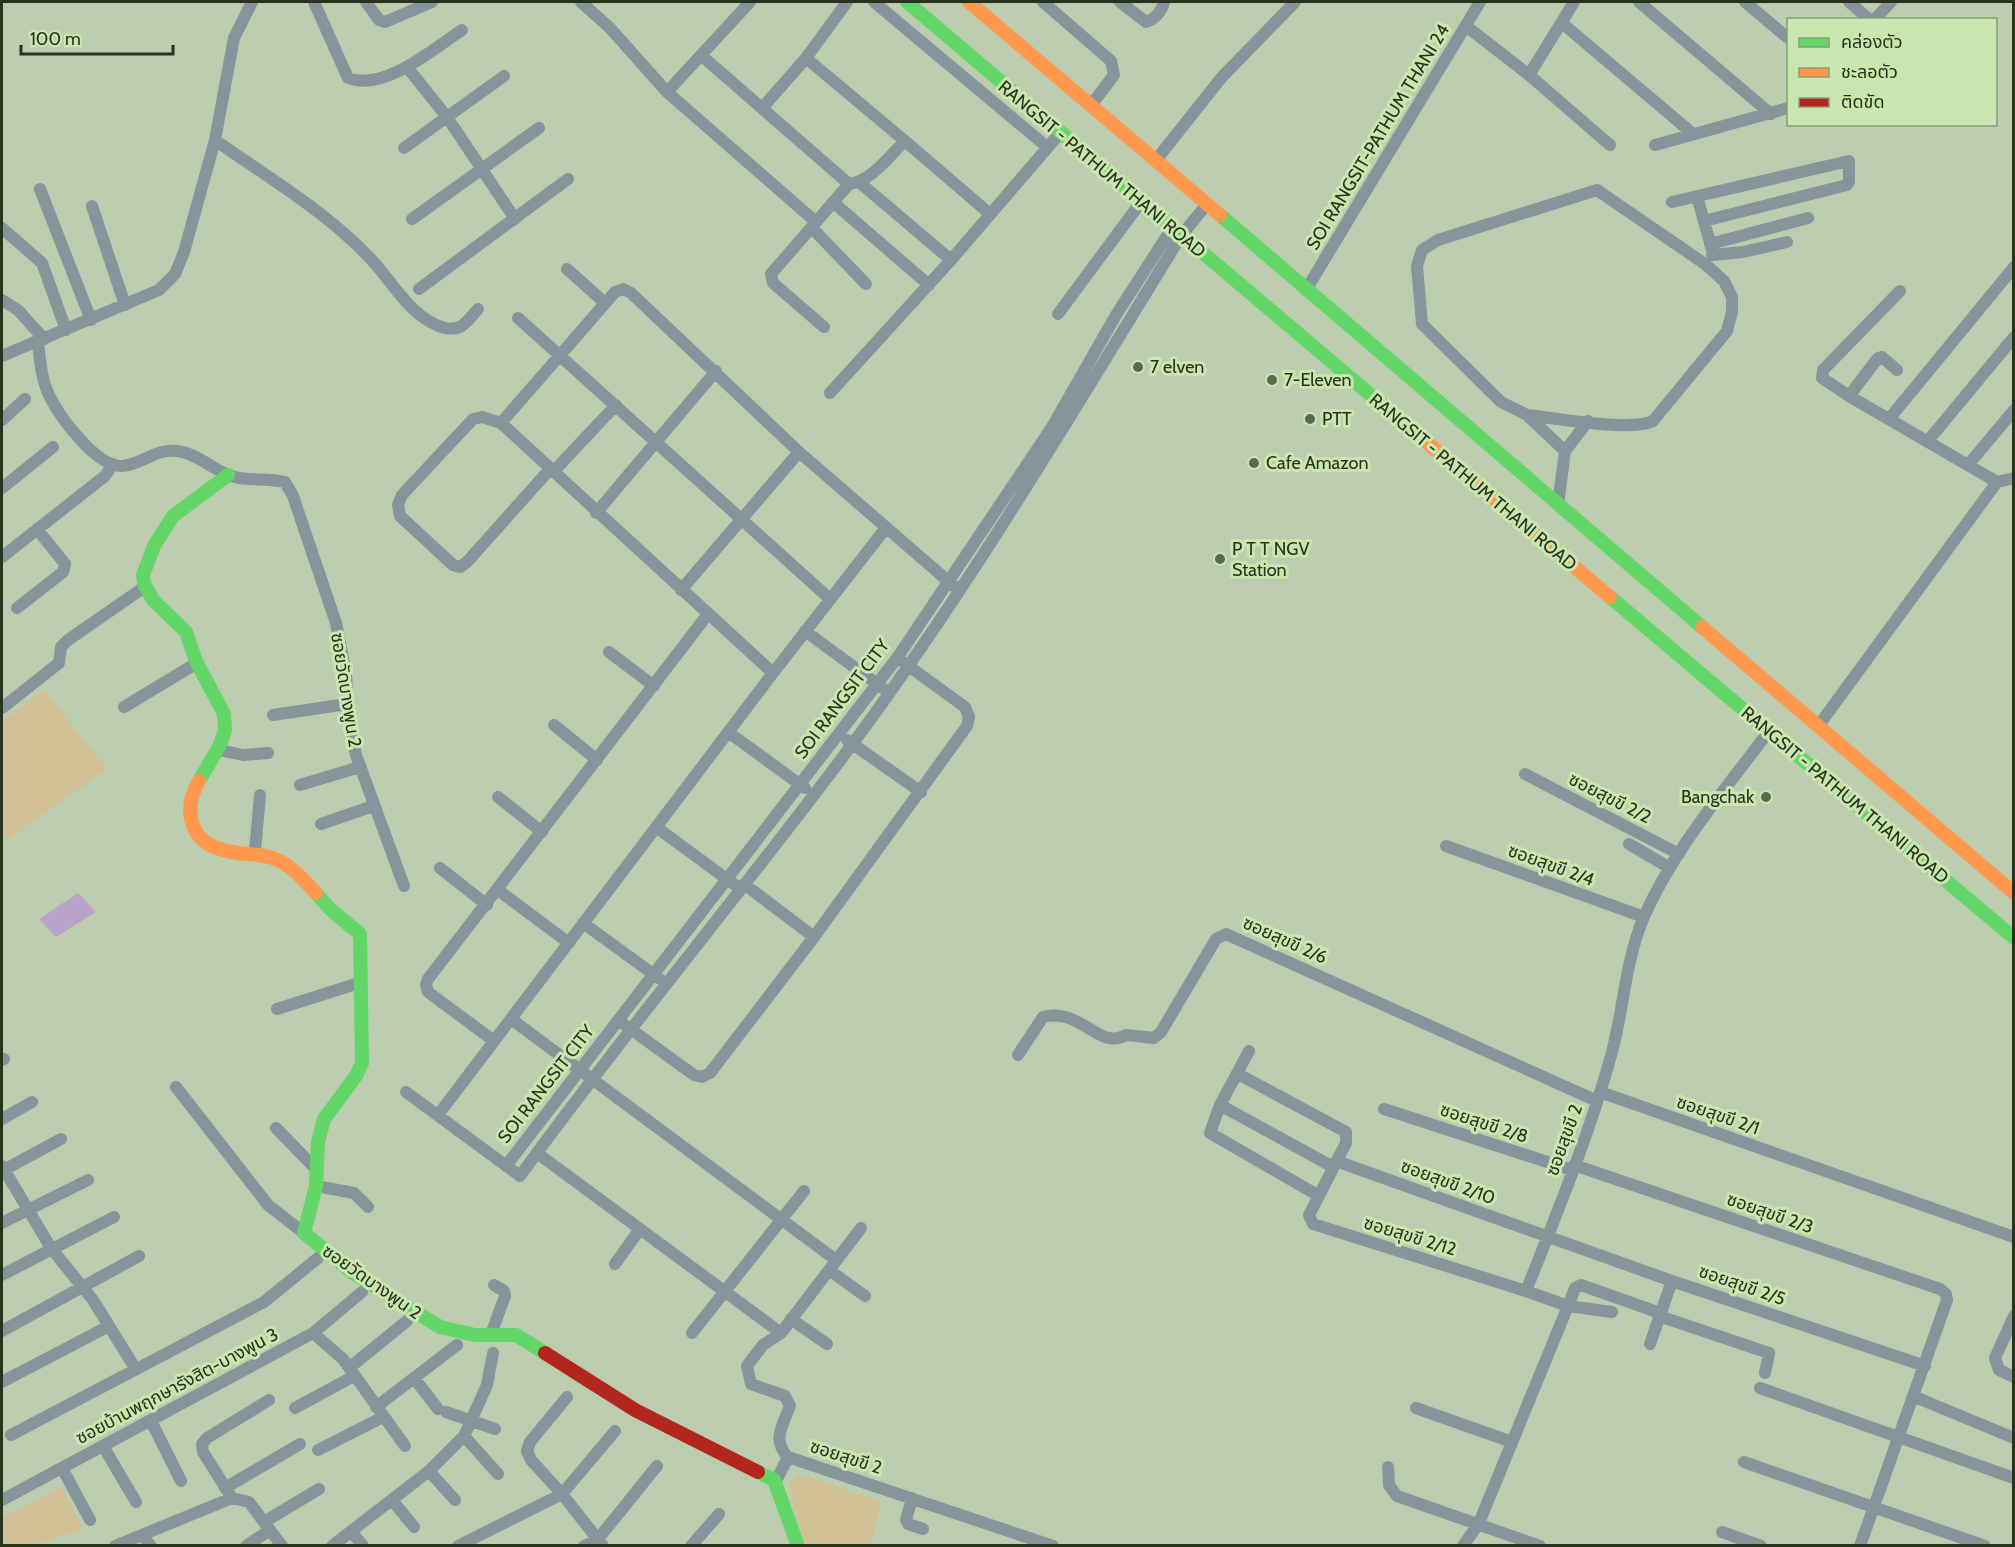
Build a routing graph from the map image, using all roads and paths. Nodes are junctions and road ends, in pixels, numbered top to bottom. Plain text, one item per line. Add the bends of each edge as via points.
1 (252, 2) edge
2 (314, 2) edge
3 (366, 2) edge
4 (432, 2) edge
5 (581, 2) edge
6 (750, 2) edge
7 (847, 2) edge
8 (874, 2) edge
9 (907, 2) edge
10 (969, 2) edge
11 (1043, 2) edge
12 (1120, 2) edge
13 (1164, 2) edge
14 (1294, 2) edge
15 (1480, 2) edge
16 (1574, 2) edge
17 (1639, 2) edge
18 (1745, 2) edge
19 (1849, 2) edge
20 (1891, 2) edge
21 (1869, 18) edge
22 (1874, 18) edge
23 (1563, 22) junction
24 (1466, 26) junction
25 (462, 30) dead end
26 (1787, 37) edge
27 (702, 56) junction
28 (806, 58) junction
29 (407, 67) junction
30 (1529, 75) junction
31 (504, 76) dead end
32 (667, 92) junction
33 (1092, 104) junction
34 (763, 107) junction
35 (1787, 108) edge
36 (1771, 114) junction
37 (447, 117) junction
38 (539, 128) dead end
39 (1060, 133) junction
40 (1692, 133) junction
41 (215, 140) junction
42 (905, 141) junction
43 (1655, 145) dead end
44 (1610, 146) dead end
45 (1047, 147) junction
46 (404, 148) dead end
47 (1156, 160) junction
48 (481, 169) junction
49 (568, 179) dead end
50 (854, 183) junction
51 (40, 189) dead end
52 (1697, 196) junction
53 (834, 202) junction
54 (1141, 202) junction
55 (1672, 202) dead end
56 (1208, 204) junction
57 (92, 206) dead end
58 (990, 214) junction
59 (1808, 218) dead end
60 (412, 219) dead end
61 (515, 219) junction
62 (1704, 221) junction
63 (814, 225) junction
64 (2, 228) edge
65 (1176, 232) junction
66 (1786, 242) dead end
67 (1709, 254) junction
68 (951, 261) junction
69 (2013, 267) edge
70 (567, 269) dead end
71 (866, 284) dead end
72 (929, 285) junction
73 (419, 289) dead end
74 (1306, 290) junction
75 (1900, 291) dead end
76 (2, 300) edge
77 (605, 303) junction
78 (125, 305) junction
79 (477, 309) dead end
80 (1058, 314) dead end
81 (518, 318) dead end
82 (91, 320) junction
83 (824, 327) dead end
84 (66, 330) junction
85 (2013, 337) edge
86 (41, 340) junction
87 (561, 355) junction
88 (2, 356) edge
89 (1897, 370) dead end
90 (716, 371) junction
91 (830, 393) dead end
92 (1849, 396) junction
93 (25, 399) dead end
94 (615, 405) junction
95 (2013, 410) edge
96 (1527, 415) junction
97 (1889, 419) junction
98 (2, 420) edge
99 (1588, 421) junction
100 (501, 423) junction
101 (656, 442) junction
102 (1927, 442) junction
103 (53, 447) dead end
104 (1565, 451) junction
105 (799, 452) junction
106 (113, 464) junction
107 (1968, 465) junction
108 (553, 470) junction
109 (228, 475) junction
110 (2013, 478) edge
111 (1997, 482) junction
112 (2, 488) edge
113 (1558, 505) junction
114 (596, 513) junction
115 (740, 520) junction
116 (38, 529) junction
117 (885, 529) junction
118 (2, 557) edge
119 (949, 583) junction
120 (146, 586) junction
121 (681, 590) junction
122 (961, 591) junction
123 (830, 599) junction
124 (17, 608) dead end
125 (708, 615) junction
126 (805, 631) junction
127 (609, 652) dead end
128 (897, 658) junction
129 (197, 663) junction
130 (908, 666) junction
131 (772, 673) junction
132 (877, 684) junction
133 (654, 686) junction
134 (888, 692) junction
135 (347, 704) junction
136 (124, 707) dead end
137 (2, 708) edge
138 (273, 715) dead end
139 (554, 725) dead end
140 (1819, 725) junction
141 (1769, 730) junction
142 (728, 732) junction
143 (839, 734) junction
144 (852, 744) junction
145 (222, 751) junction
146 (268, 753) dead end
147 (597, 760) junction
148 (360, 766) junction
149 (1525, 774) dead end
150 (800, 784) junction
151 (300, 785) dead end
152 (921, 792) junction
153 (813, 794) junction
154 (260, 795) dead end
155 (498, 797) dead end
156 (373, 806) junction
157 (321, 824) dead end
158 (656, 828) junction
159 (542, 832) junction
160 (1629, 844) dead end
161 (1446, 846) dead end
162 (254, 854) junction
163 (1679, 854) junction
164 (440, 868) dead end
165 (1670, 868) junction
166 (728, 880) junction
167 (404, 886) dead end
168 (742, 887) junction
169 (498, 890) junction
170 (2013, 892) edge
171 (487, 905) junction
172 (1644, 917) junction
173 (584, 923) junction
174 (814, 937) junction
175 (2013, 938) edge
176 (569, 943) junction
177 (655, 975) junction
178 (359, 983) junction
179 (667, 984) junction
180 (277, 1009) dead end
181 (511, 1019) junction
182 (618, 1021) junction
183 (631, 1029) junction
184 (494, 1041) junction
185 (1249, 1051) dead end
186 (1018, 1055) dead end
187 (579, 1069) junction
188 (1238, 1074) junction
189 (593, 1080) junction
190 (176, 1087) dead end
191 (406, 1092) dead end
192 (1598, 1097) junction
193 (32, 1102) dead end
194 (1220, 1105) junction
195 (1384, 1109) dead end
196 (438, 1115) junction
197 (2, 1119) edge
198 (276, 1128) dead end
199 (61, 1139) dead end
200 (537, 1153) junction
201 (1334, 1164) junction
202 (506, 1166) junction
203 (1573, 1168) junction
204 (2, 1169) edge
205 (317, 1170) junction
206 (88, 1179) dead end
207 (321, 1187) junction
208 (804, 1191) dead end
209 (1318, 1196) junction
210 (368, 1207) dead end
211 (26, 1209) junction
212 (114, 1217) dead end
213 (782, 1220) junction
214 (2, 1222) edge
215 (861, 1228) dead end
216 (640, 1229) junction
217 (304, 1233) junction
218 (1548, 1236) junction
219 (2013, 1237) edge
220 (51, 1248) junction
221 (139, 1256) dead end
222 (318, 1258) dead end
223 (615, 1264) dead end
224 (832, 1265) junction
225 (2, 1275) edge
226 (1672, 1281) junction
227 (494, 1285) dead end
228 (82, 1289) junction
229 (1526, 1291) junction
230 (362, 1292) dead end
231 (725, 1292) junction
232 (865, 1296) dead end
233 (1568, 1306) junction
234 (1612, 1312) dead end
235 (1660, 1315) junction
236 (2013, 1316) edge
237 (791, 1319) junction
238 (406, 1321) dead end
239 (109, 1326) junction
240 (2, 1331) edge
241 (313, 1333) junction
242 (692, 1333) dead end
243 (781, 1333) junction
244 (491, 1334) junction
245 (827, 1344) dead end
246 (1650, 1344) dead end
247 (457, 1345) dead end
248 (493, 1353) dead end
249 (1925, 1366) junction
250 (135, 1368) junction
251 (351, 1372) junction
252 (1765, 1373) dead end
253 (2013, 1377) edge
254 (414, 1378) junction
255 (2, 1382) edge
256 (1760, 1388) dead end
257 (567, 1397) dead end
258 (1915, 1397) junction
259 (269, 1400) dead end
260 (376, 1407) junction
261 (295, 1408) dead end
262 (1416, 1408) dead end
263 (383, 1417) junction
264 (472, 1420) junction
265 (151, 1421) junction
266 (495, 1428) dead end
267 (615, 1431) dead end
268 (11, 1435) dead end
269 (464, 1436) junction
270 (1900, 1436) junction
271 (2013, 1438) edge
272 (1512, 1442) junction
273 (300, 1444) dead end
274 (103, 1446) junction
275 (405, 1446) dead end
276 (318, 1450) dead end
277 (786, 1461) junction
278 (1744, 1462) dead end
279 (657, 1466) dead end
280 (1388, 1467) dead end
281 (62, 1468) junction
282 (429, 1471) junction
283 (498, 1474) dead end
284 (776, 1478) junction
285 (2013, 1478) edge
286 (181, 1481) dead end
287 (319, 1489) dead end
288 (229, 1493) junction
289 (562, 1494) junction
290 (2, 1500) edge
291 (392, 1500) junction
292 (455, 1500) dead end
293 (911, 1500) junction
294 (136, 1502) dead end
295 (1874, 1506) junction
296 (719, 1514) dead end
297 (90, 1520) dead end
298 (1479, 1523) junction
299 (267, 1526) junction
300 (414, 1527) dead end
301 (923, 1529) dead end
302 (351, 1531) junction
303 (1722, 1532) dead end
304 (142, 1534) junction
305 (600, 1542) edge
306 (115, 1545) edge
307 (151, 1545) edge
308 (246, 1545) edge
309 (282, 1545) edge
310 (332, 1545) edge
311 (363, 1545) edge
312 (458, 1545) edge
313 (584, 1545) edge
314 (691, 1545) edge
315 (798, 1545) edge
316 (1053, 1545) edge
317 (1463, 1545) edge
318 (1540, 1545) edge
319 (1761, 1545) edge
320 (1860, 1545) edge
321 (1985, 1545) edge

1 - 41 street via 234,38
2 - 29 street via 348,78 375,81
3 - 4 street via 385,22
5 - 32 street via 610,28
6 - 27 street
7 - 28 street
8 - 45 street
9 - 39 main road, RANGSIT - PATHUM THANI ROAD
10 - 33 main road, RANGSIT - PATHUM THANI ROAD
11 - 33 street via 1111,61 1114,75
12 - 13 street via 1146,22 1157,15
14 - 47 street via 1222,77
15 - 24 street, SOI RANGSIT-PATHUM THANI 24
16 - 23 street
17 - 36 street
18 - 26 street
19 - 21 street
20 - 22 street
23 - 30 street
23 - 40 street
24 - 30 street
24 - 74 street, SOI RANGSIT-PATHUM THANI 24
25 - 29 street
27 - 32 street
27 - 34 street
28 - 34 street
28 - 42 street
29 - 37 street
30 - 44 street
31 - 37 street
32 - 63 street
33 - 47 main road, RANGSIT - PATHUM THANI ROAD
34 - 50 street
35 - 36 street
36 - 40 street
37 - 46 street
37 - 48 street
38 - 48 street
39 - 45 street
39 - 54 main road, RANGSIT - PATHUM THANI ROAD
40 - 43 street
41 - 78 street via 175,274 159,290
41 - 79 street via 329,221 370,258 428,321 455,330
42 - 50 street via 868,177
42 - 58 street
45 - 58 street
47 - 56 main road, RANGSIT - PATHUM THANI ROAD
48 - 60 street
48 - 61 street
49 - 61 street
50 - 53 street
50 - 68 street
51 - 82 street
52 - 55 street
52 - 62 street
52 - 62 street via 1846,160 1850,164 1846,185
53 - 63 street
53 - 72 street
54 - 65 main road, RANGSIT - PATHUM THANI ROAD
54 - 80 street
56 - 65 street
56 - 74 main road, RANGSIT - PATHUM THANI ROAD
57 - 78 street
58 - 68 street
59 - 67 street
61 - 73 street
62 - 67 street
63 - 71 street
63 - 83 street via 770,279
64 - 84 street via 42,263
65 - 119 street, SOI RANGSIT CITY via 1116,315 1052,427
65 - 122 street, SOI RANGSIT CITY via 1070,416
65 - 141 main road, RANGSIT - PATHUM THANI ROAD
66 - 67 street via 1743,252
67 - 96 street via 1597,190 1438,240 1422,250 1417,266 1422,324 1501,402
67 - 99 street via 1730,291 1732,312 1727,332 1653,421 1620,425
68 - 72 street
69 - 97 street
70 - 77 street
72 - 91 street
74 - 113 main road, RANGSIT - PATHUM THANI ROAD
75 - 92 street via 1821,374
76 - 86 street via 18,310
77 - 87 street
77 - 90 street via 622,289 631,293
78 - 82 street
81 - 87 street
82 - 84 street
84 - 86 street
85 - 102 street
86 - 88 street
86 - 106 street via 41,372 50,396 85,446
87 - 94 street
87 - 100 street
89 - 92 street via 1878,358
90 - 101 street
90 - 105 street
92 - 97 street
93 - 98 street
94 - 101 street
94 - 108 street
95 - 107 street
96 - 99 street
96 - 104 street
97 - 102 street
99 - 104 street
100 - 108 street
100 - 108 street via 482,417 473,419 402,495 398,505 400,516 453,565 460,567 467,562
101 - 114 street
101 - 115 street
102 - 107 street
103 - 112 street
104 - 113 street
105 - 115 street
105 - 117 street
106 - 109 street, ซอยวัดบางพูน 2 via 139,463 162,450 181,451
106 - 116 street via 105,476
107 - 111 street
108 - 114 street
109 - 120 main road via 178,510 165,526 147,559 143,577
109 - 135 street, ซอยวัดบางพูน 2 via 285,482 293,496 336,623 346,673
110 - 111 street
111 - 140 street
113 - 140 main road, RANGSIT - PATHUM THANI ROAD
114 - 121 street
115 - 121 street
115 - 123 street
116 - 118 street
116 - 124 street via 65,564 63,572
117 - 119 street
117 - 123 street
119 - 122 street
119 - 128 street, SOI RANGSIT CITY
120 - 129 main road, ซอยวัดบางพูน 2 via 158,608 186,632
120 - 137 street via 68,640 62,647 59,663
121 - 125 street
122 - 130 street, SOI RANGSIT CITY
123 - 126 street
125 - 131 street
125 - 133 street
126 - 131 street
126 - 132 street
127 - 133 street
128 - 130 street
128 - 132 street, SOI RANGSIT CITY
129 - 136 street
129 - 145 main road, ซอยวัดบางพูน 2 via 224,714
130 - 134 street, SOI RANGSIT CITY
130 - 152 street via 965,707 969,717 967,726
131 - 142 street
132 - 134 street
132 - 143 street, SOI RANGSIT CITY
133 - 147 street
134 - 144 street, SOI RANGSIT CITY
135 - 138 street
135 - 148 street, ซอยวัดบางพูน 2
139 - 147 street
140 - 170 main road, RANGSIT - PATHUM THANI ROAD
141 - 163 street, ซอยสุขขี 2
141 - 175 main road, RANGSIT - PATHUM THANI ROAD
142 - 150 street
142 - 158 street
143 - 144 street
143 - 150 street, SOI RANGSIT CITY
144 - 152 street
144 - 153 street, SOI RANGSIT CITY
145 - 146 street via 243,755
145 - 162 main road, ซอยวัดบางพูน 2 via 191,794 188,818 206,843 227,853
147 - 159 street
148 - 151 street
148 - 156 street, ซอยวัดบางพูน 2
149 - 163 street, ซอยสุขขี 2/2
150 - 153 street
150 - 166 street, SOI RANGSIT CITY
152 - 174 street
153 - 168 street, SOI RANGSIT CITY
154 - 162 street
155 - 159 street
156 - 157 street
156 - 167 street, ซอยวัดบางพูน 2
158 - 166 street
158 - 173 street
159 - 169 street
160 - 165 street
161 - 172 street, ซอยสุขขี 2/4
162 - 178 main road, ซอยวัดบางพูน 2 via 276,860 306,878 338,916 354,926 360,941
163 - 165 street, ซอยสุขขี 2
164 - 171 street
165 - 172 street, ซอยสุขขี 2
166 - 168 street
166 - 177 street, SOI RANGSIT CITY
168 - 174 street
168 - 179 street, SOI RANGSIT CITY
169 - 171 street
169 - 176 street
171 - 184 street via 426,985 428,992
172 - 192 street, ซอยสุขขี 2 via 1628,965 1612,1050
173 - 176 street
173 - 177 street
174 - 183 street via 710,1073 694,1075
176 - 181 street
177 - 179 street
177 - 182 street, SOI RANGSIT CITY
178 - 180 street
178 - 205 main road, ซอยวัดบางพูน 2 via 362,1063 324,1119
179 - 183 street, SOI RANGSIT CITY
181 - 184 street
181 - 187 street
182 - 183 street
182 - 187 street, SOI RANGSIT CITY
183 - 189 street, SOI RANGSIT CITY
184 - 196 street
185 - 188 street
186 - 192 street, ซอยสุขขี 2/6 via 1043,1017 1051,1015 1066,1015 1111,1040 1126,1035 1154,1038 1216,939 1226,934
187 - 189 street
187 - 202 street, SOI RANGSIT CITY
188 - 194 street
188 - 201 street, ซอยสุขขี 2/12 via 1346,1132 1347,1143
189 - 200 street, SOI RANGSIT CITY
189 - 213 street
190 - 217 street via 268,1205
191 - 196 street
192 - 203 street, ซอยสุขขี 2
192 - 219 street, ซอยสุขขี 2/1
193 - 197 street
194 - 201 street, ซอยสุขขี 2/10
194 - 209 street via 1210,1128 1213,1136
195 - 203 street, ซอยสุขขี 2/8
196 - 202 street
198 - 205 street
199 - 204 street
200 - 202 street, SOI RANGSIT CITY via 520,1176
200 - 216 street
201 - 209 street, ซอยสุขขี 2/12
201 - 218 street, ซอยสุขขี 2/10
203 - 218 street, ซอยสุขขี 2
203 - 249 street, ซอยสุขขี 2/3 via 1940,1289 1947,1300
204 - 211 street
205 - 207 main road, ซอยวัดบางพูน 2
206 - 211 street
207 - 210 street via 354,1193
207 - 217 main road, ซอยวัดบางพูน 2
208 - 213 street
209 - 229 street, ซอยสุขขี 2/12 via 1309,1215 1313,1224
211 - 214 street
211 - 220 street
212 - 220 street
213 - 224 street
213 - 231 street
215 - 224 street
216 - 223 street
216 - 231 street
217 - 244 main road, ซอยวัดบางพูน 2 via 353,1273 440,1327 475,1335
218 - 226 street, ซอยสุขขี 2/5
218 - 229 street, ซอยสุขขี 2
220 - 225 street
220 - 228 street
221 - 228 street
222 - 250 street via 264,1302
224 - 232 street
224 - 237 street
226 - 235 street
226 - 249 street, ซอยสุขขี 2/5
227 - 244 street via 505,1296
228 - 239 street
228 - 240 street
229 - 233 street
230 - 241 street, ซอยบ้านพฤกษารังสิต-บางพูน 3
231 - 242 street
231 - 243 street
233 - 234 street
233 - 235 street via 1575,1288 1581,1285
233 - 272 street
235 - 246 street
235 - 252 street via 1769,1353
236 - 253 street via 1995,1364
237 - 243 street
237 - 245 street
238 - 251 street
239 - 250 street
239 - 255 street
241 - 251 street via 343,1359
241 - 265 street, ซอยบ้านพฤกษารังสิต-บางพูน 3
243 - 277 street, ซอยสุขขี 2 via 763,1345 747,1366 751,1384 785,1396 789,1406 778,1440
244 - 284 main road, ซอยวัดบางพูน 2 via 516,1335 635,1410
247 - 254 street
248 - 264 street via 487,1385
249 - 258 street
250 - 268 street
251 - 260 street
251 - 261 street
254 - 260 street
254 - 264 street via 442,1410
256 - 270 street
257 - 289 street via 527,1451
258 - 270 street
258 - 271 street
259 - 288 street via 202,1444
260 - 263 street
262 - 272 street
263 - 275 street
263 - 276 street
264 - 266 street
264 - 269 street
265 - 274 street, ซอยบ้านพฤกษารังสิต-บางพูน 3
265 - 286 street
267 - 289 street
269 - 282 street
269 - 283 street
270 - 285 street
270 - 295 street
272 - 298 street
273 - 288 street
274 - 281 street, ซอยบ้านพฤกษารังสิต-บางพูน 3
274 - 294 street
277 - 284 street
277 - 293 street, ซอยสุขขี 2
278 - 295 street
279 - 305 street
280 - 298 street via 1389,1485 1397,1496
281 - 290 street, ซอยบ้านพฤกษารังสิต-บางพูน 3
281 - 297 street
282 - 291 street
282 - 292 street
284 - 315 main road
287 - 299 street
288 - 299 street via 249,1502
288 - 304 street
289 - 305 street
289 - 312 street
291 - 300 street
291 - 302 street
293 - 301 street via 908,1524
293 - 316 street, ซอยสุขขี 2
295 - 320 street
295 - 321 street
296 - 314 street
298 - 317 street
298 - 318 street
299 - 308 street
299 - 309 street
302 - 310 street
302 - 311 street
303 - 319 street
304 - 306 street
304 - 307 street
305 - 313 street

